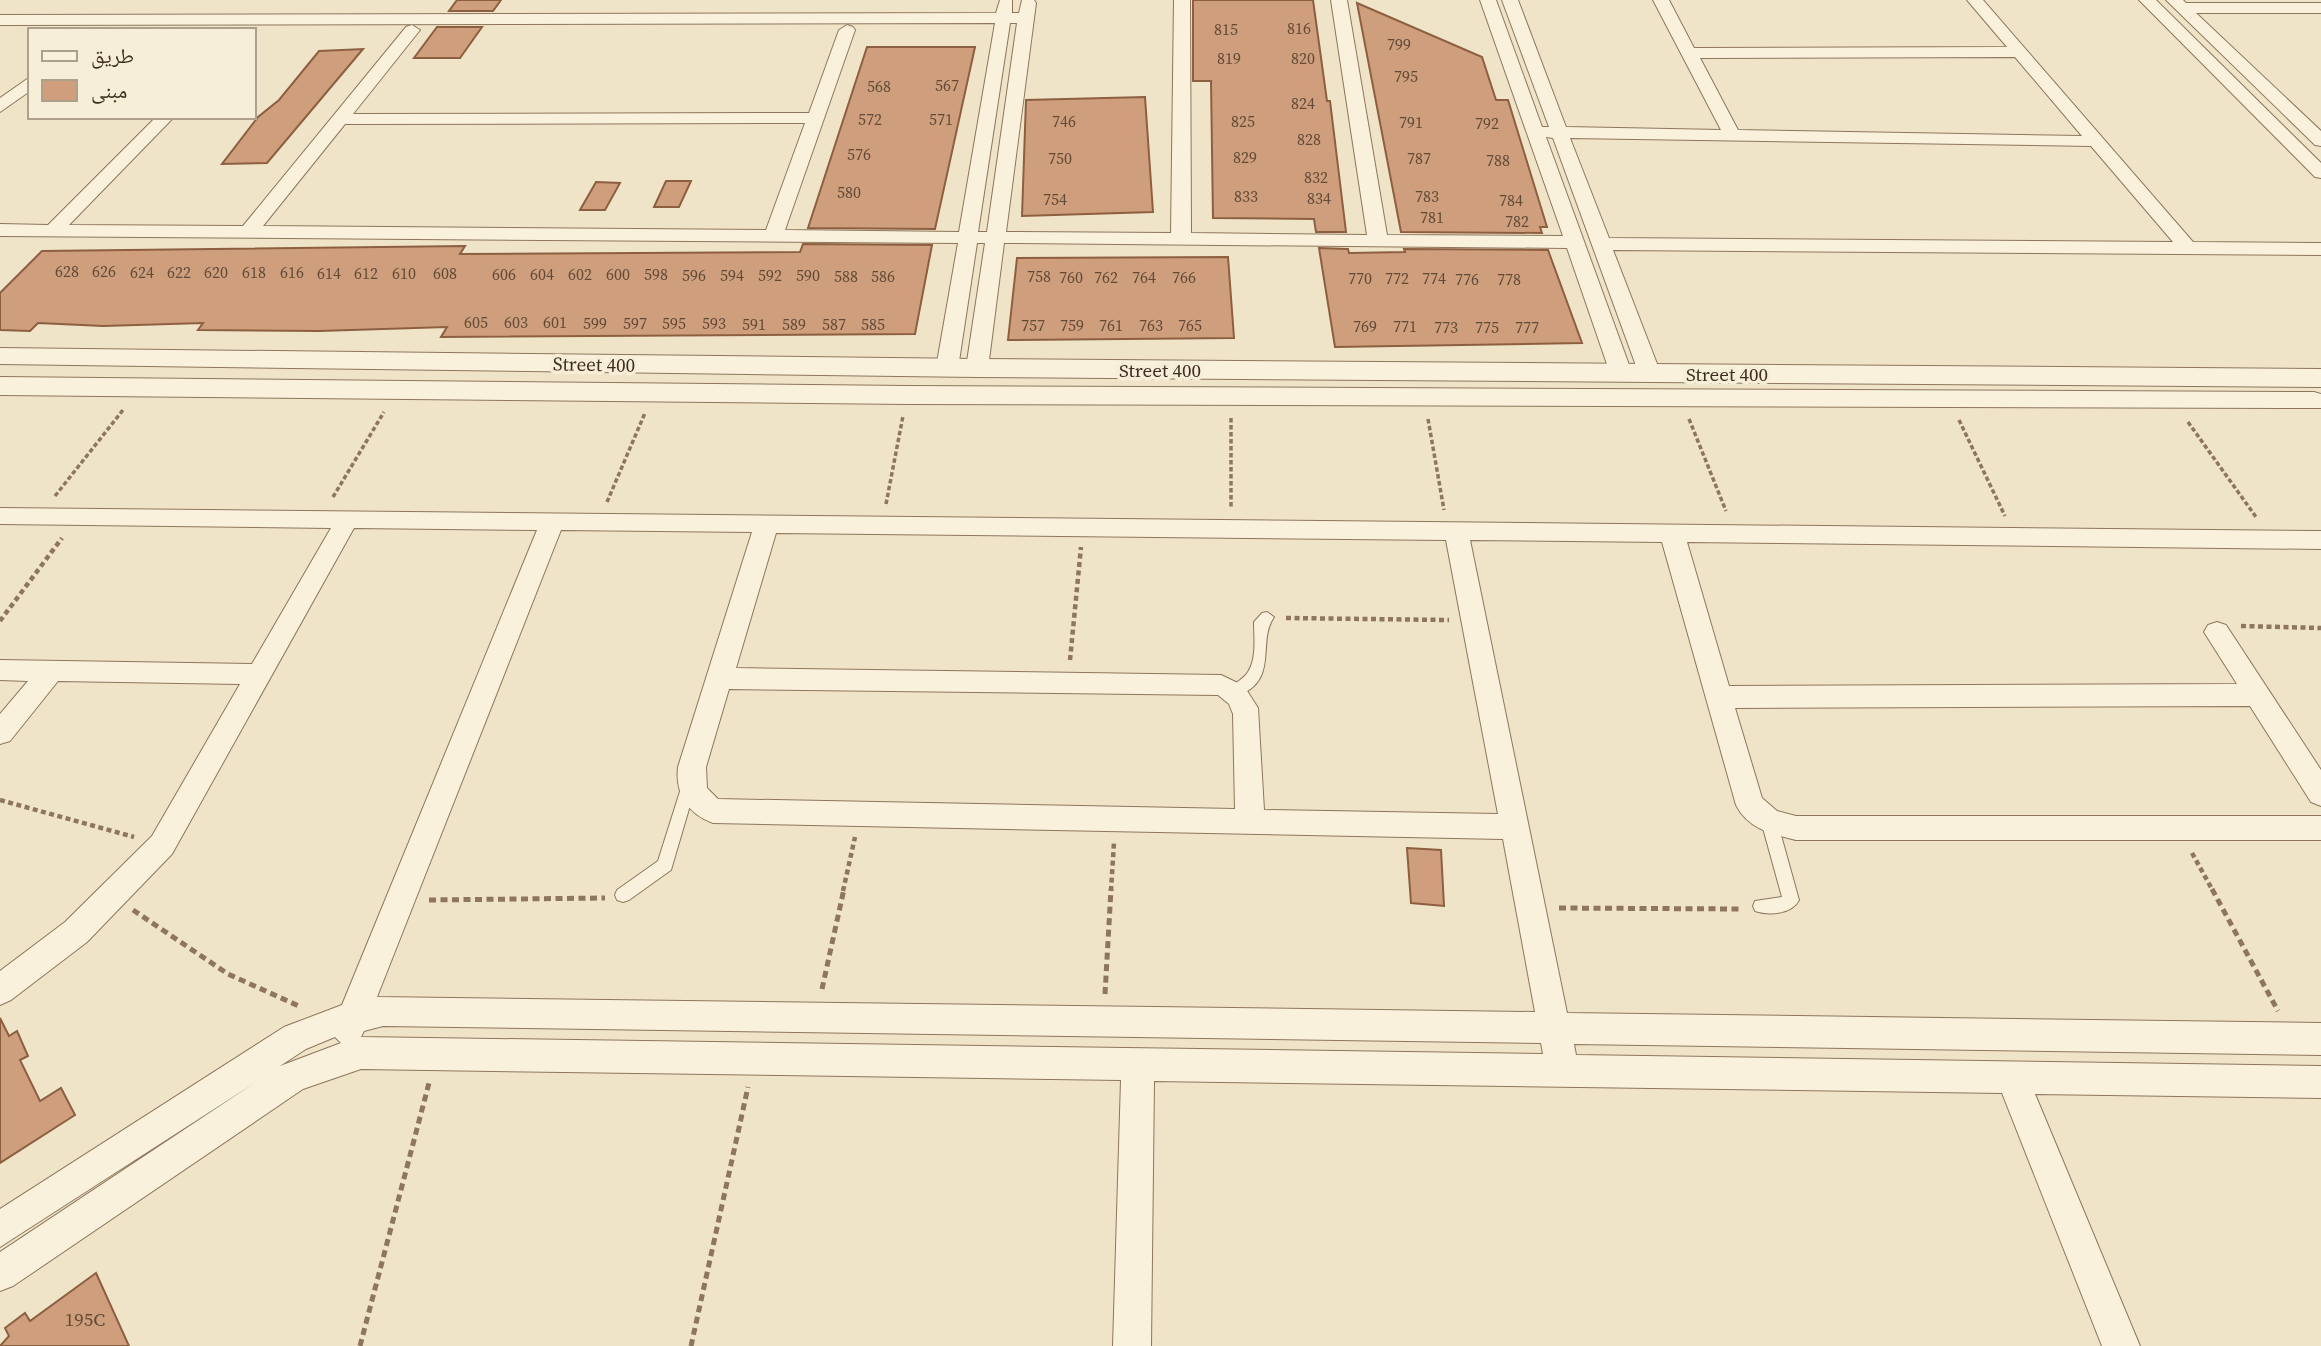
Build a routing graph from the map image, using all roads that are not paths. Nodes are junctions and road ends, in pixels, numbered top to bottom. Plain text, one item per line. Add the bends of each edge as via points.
1 (128, 0) edge
2 (374, 0) edge
3 (696, 0) edge
4 (858, 0) edge
5 (1182, 0) edge
6 (1339, 0) edge
7 (1488, 0) edge
8 (1510, 0) edge
9 (1661, 0) edge
10 (1975, 0) edge
11 (2147, 0) edge
12 (2183, 8) edge
13 (2321, 8) edge
14 (1003, 16) edge
15 (1026, 16) edge
16 (2321, 18) edge
17 (686, 19) junction
18 (0, 20) edge
19 (105, 20) junction
20 (850, 24) junction
21 (354, 25) junction
22 (0, 30) edge
23 (28, 30) edge
24 (256, 30) edge
25 (412, 30) junction
26 (2020, 51) junction
27 (1688, 52) junction
28 (28, 84) edge
29 (0, 107) edge
30 (816, 118) junction
31 (164, 119) edge
32 (340, 119) junction
33 (1535, 132) junction
34 (1560, 133) junction
35 (1732, 135) junction
36 (2096, 141) junction
37 (2321, 141) edge
38 (2321, 173) edge
39 (0, 230) edge
40 (52, 231) junction
41 (248, 232) junction
42 (774, 236) junction
43 (967, 237) junction
44 (995, 238) junction
45 (1181, 239) junction
46 (1378, 241) junction
47 (1574, 242) junction
48 (1601, 244) junction
49 (2188, 248) junction
50 (2321, 249) edge
51 (0, 356) edge
52 (947, 368) junction
53 (1621, 373) junction
54 (1650, 374) junction
55 (2200, 377) junction
56 (2321, 378) edge
57 (975, 382) junction
58 (0, 386) edge
59 (2217, 401) junction
60 (2321, 401) edge
61 (0, 516) edge
62 (333, 520) junction
63 (552, 522) junction
64 (767, 524) junction
65 (1452, 531) junction
66 (1672, 533) junction
67 (2321, 540) edge
68 (1267, 617) road end
69 (2217, 632) road end
70 (0, 670) edge
71 (52, 670) junction
72 (259, 674) junction
73 (719, 678) junction
74 (1235, 691) junction
75 (2257, 695) junction
76 (1719, 697) junction
77 (0, 733) edge
78 (690, 783) junction
79 (2321, 794) edge
80 (1769, 821) junction
81 (1250, 822) junction
82 (1515, 827) junction
83 (2321, 828) edge
84 (623, 895) road end
85 (1761, 906) dead end
86 (0, 990) edge
87 (343, 1019) junction
88 (1554, 1027) junction
89 (2307, 1038) edge
90 (341, 1057) junction
91 (1138, 1066) junction
92 (1563, 1071) junction
93 (2012, 1077) junction
94 (2321, 1082) edge
95 (0, 1229) edge
96 (0, 1273) edge
97 (1132, 1346) edge
98 (2121, 1346) edge

1 - 19 street
2 - 21 street
3 - 17 street
4 - 20 street
5 - 45 street
6 - 46 street
7 - 33 street
8 - 34 street
9 - 27 street
10 - 26 street
11 - 38 street
12 - 13 street
12 - 16 street
12 - 37 street
14 - 15 street
14 - 20 street
14 - 43 street
15 - 44 street
17 - 20 street
17 - 21 street
18 - 19 street
19 - 21 street
20 - 25 street
20 - 30 street
21 - 24 street
21 - 25 street
22 - 23 street
25 - 32 street
26 - 27 street
26 - 36 street
27 - 35 street
28 - 29 street
30 - 32 street
30 - 42 street
31 - 40 street
32 - 41 street
33 - 34 street
33 - 47 street
34 - 35 street
34 - 48 street
35 - 36 street
36 - 49 street
39 - 40 street
40 - 41 street
41 - 42 street
42 - 43 street
43 - 44 street
43 - 52 street
44 - 45 street
44 - 57 street
45 - 46 street
46 - 47 street
47 - 53 street
48 - 49 street
48 - 54 street
49 - 50 street
51 - 52 street, Street 400
52 - 57 street, Street 400
53 - 54 street, Street 400
53 - 57 street, Street 400
54 - 55 street, Street 400
55 - 56 street, Street 400
55 - 59 street
57 - 58 street, Street 400 via 908,395
57 - 59 street, Street 400 via 1231,396
59 - 60 street, Street 400
61 - 62 street
62 - 63 street
62 - 72 street
63 - 64 street
63 - 87 street via 401,900
64 - 65 street
64 - 73 street
65 - 66 street
65 - 82 street
66 - 67 street
66 - 76 street
68 - 74 lane via 1261,622 1259,670
69 - 75 street
70 - 71 street
71 - 72 street
71 - 77 street
72 - 86 street via 162,845 76,932
73 - 74 street via 1206,684
73 - 78 street
74 - 81 street via 1246,714
75 - 76 street
75 - 79 street
76 - 80 street via 1750,805
78 - 81 street via 696,800 713,811
78 - 84 lane via 665,865
80 - 83 street via 1796,828
80 - 85 lane via 1791,900
81 - 82 street
82 - 88 street
87 - 88 street via 412,1011
87 - 90 street
87 - 95 street via 276,1049
88 - 89 street
88 - 92 street
90 - 91 street via 371,1052
90 - 96 street via 291,1078
91 - 92 street
91 - 97 street
92 - 93 street
93 - 94 street
93 - 98 street

